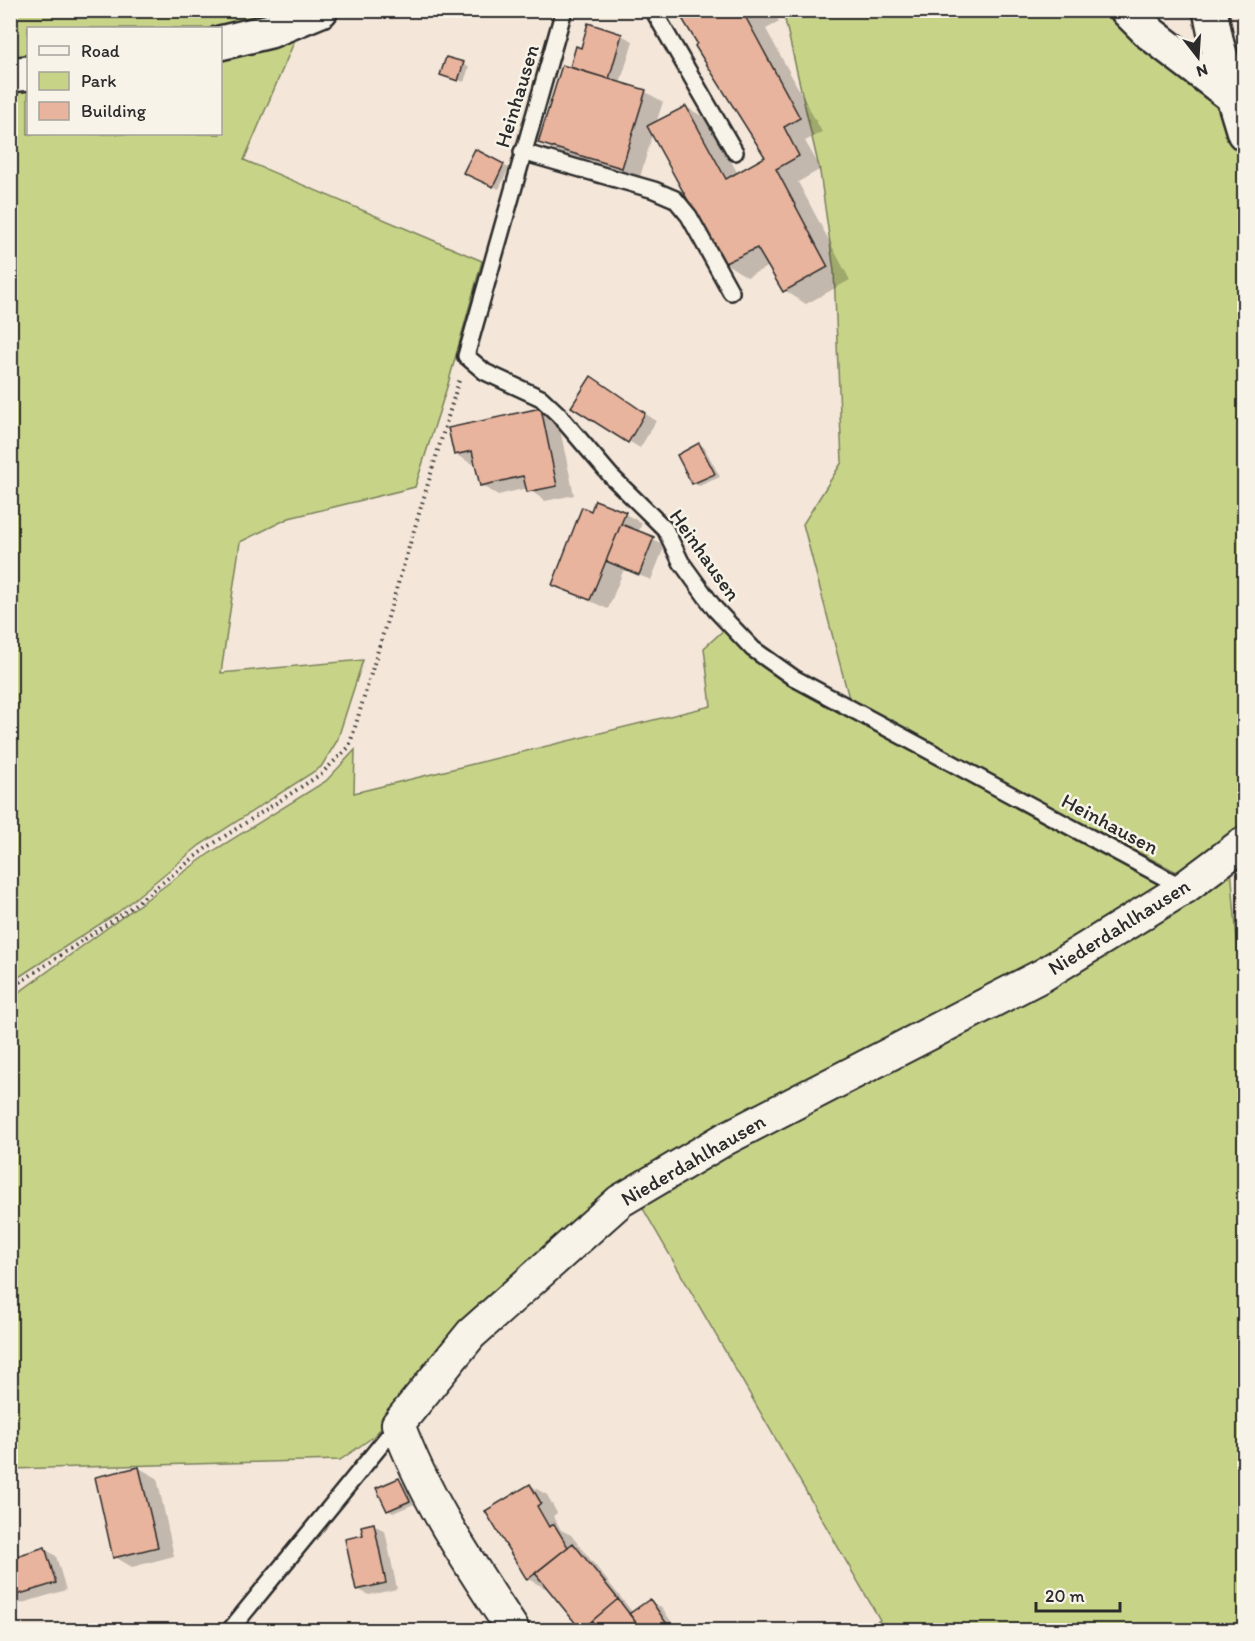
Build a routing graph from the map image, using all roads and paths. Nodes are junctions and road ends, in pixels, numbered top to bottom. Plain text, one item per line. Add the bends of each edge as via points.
1 (321, 10) edge
2 (564, 10) edge
3 (653, 10) edge
4 (1127, 10) edge
5 (1210, 10) edge
6 (222, 43) edge
7 (27, 73) edge
8 (10, 75) edge
9 (1232, 96) junction
10 (1245, 133) edge
11 (522, 152) junction
12 (735, 152) dead end
13 (731, 292) dead end
14 (466, 357) junction
15 (1245, 843) edge
16 (1184, 888) junction
17 (10, 989) edge
18 (398, 1424) junction
19 (230, 1630) edge
20 (513, 1630) edge

1 - 6 street via 270,31
2 - 11 lane, Heinhausen
3 - 12 lane
4 - 9 street via 1150,34
5 - 9 street
7 - 8 street
9 - 10 street
11 - 13 lane via 675,199
11 - 14 lane, Heinhausen
14 - 16 lane, Heinhausen via 485,372 541,398 558,414 611,476 665,528 681,562 715,609 753,649 813,688
14 - 17 path via 349,747 321,774 205,849 121,915
15 - 16 street, Niederdahlhausen
16 - 18 street, Niederdahlhausen via 1043,975 725,1139 620,1201 471,1334
18 - 19 lane
18 - 20 street via 432,1500

